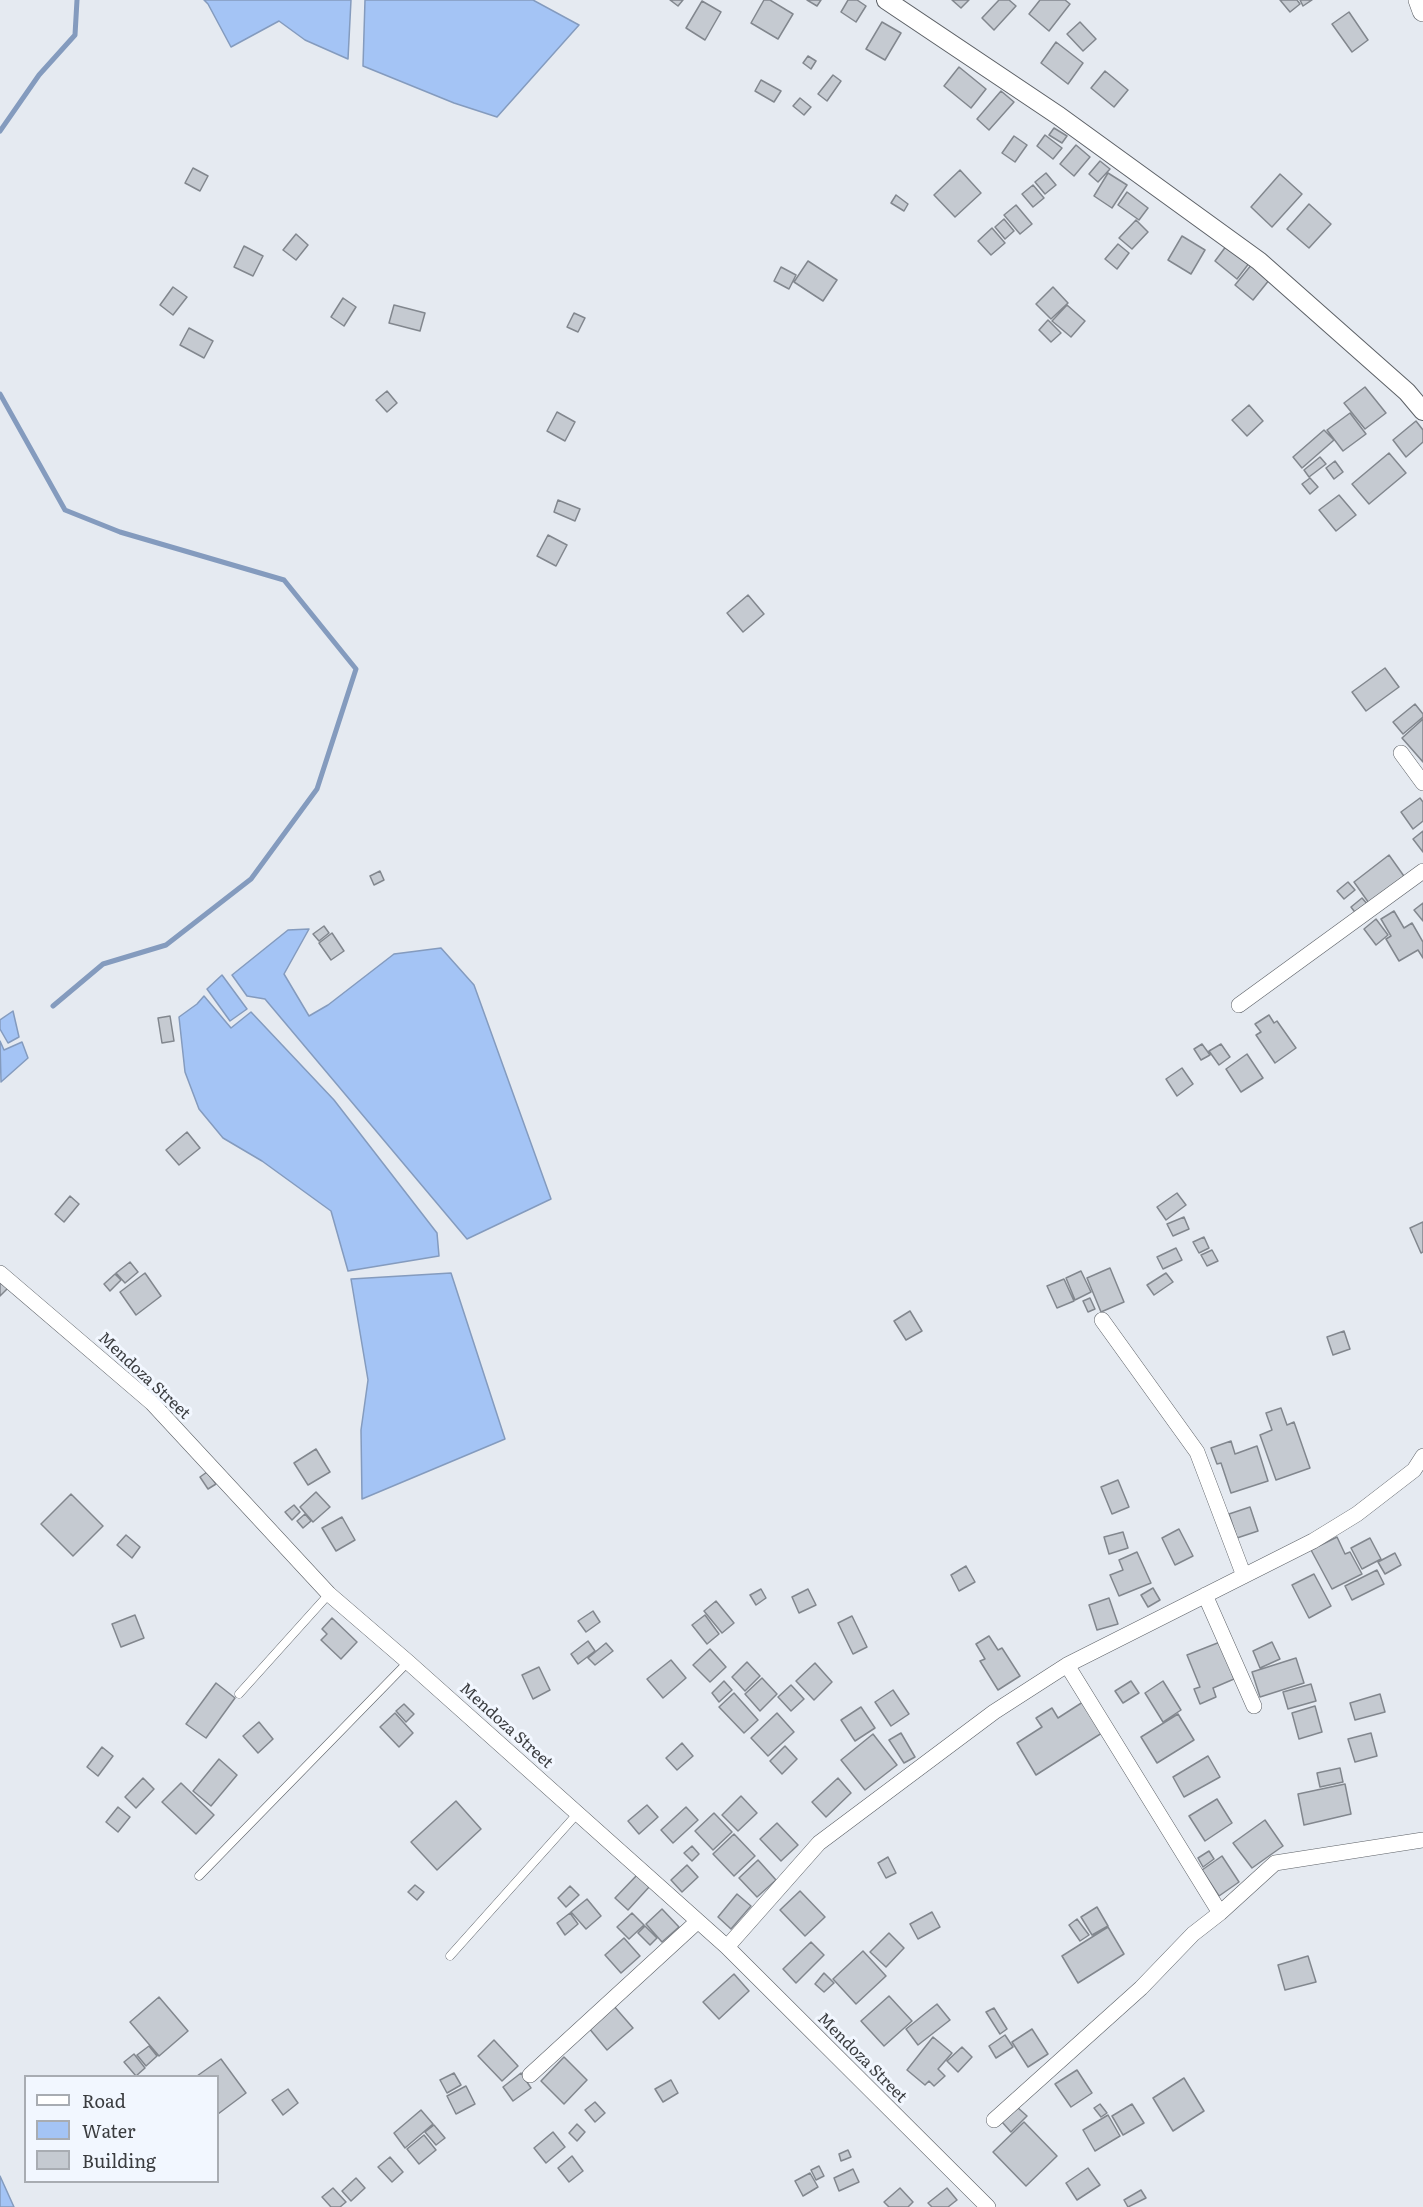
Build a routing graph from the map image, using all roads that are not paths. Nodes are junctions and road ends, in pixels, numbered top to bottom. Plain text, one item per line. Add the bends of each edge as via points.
1 (886, 0) edge
2 (1419, 0) edge
3 (1423, 11) edge
4 (1423, 411) edge
5 (1401, 753) dead end
6 (1423, 783) edge
7 (1423, 870) edge
8 (1239, 1005) dead end
9 (0, 1273) edge
10 (1102, 1320) dead end
11 (1423, 1456) edge
12 (1244, 1576) junction
13 (328, 1594) junction
14 (1205, 1595) junction
15 (408, 1662) junction
16 (1067, 1665) junction
17 (239, 1694) dead end
18 (1254, 1707) dead end
19 (577, 1814) junction
20 (1423, 1840) edge
21 (199, 1876) dead end
22 (1220, 1913) junction
23 (698, 1921) junction
24 (727, 1947) junction
25 (450, 1956) dead end
26 (530, 2075) dead end
27 (993, 2120) dead end
28 (988, 2207) edge

1 - 4 street via 1059,116 1259,261 1407,392
2 - 3 main road
5 - 6 street
7 - 8 street
9 - 13 street, Mendoza Street via 152,1403
10 - 12 street via 1197,1452
11 - 12 street via 1414,1470 1357,1514
12 - 14 street
13 - 15 street, Mendoza Street
13 - 17 lane
14 - 16 street
14 - 18 street
15 - 19 street, Mendoza Street
15 - 21 lane
16 - 22 street
16 - 24 street via 993,1712 819,1843
19 - 23 street, Mendoza Street
19 - 25 lane
20 - 22 street via 1275,1863
22 - 27 street via 1192,1934 1141,1988
23 - 24 street, Mendoza Street
23 - 26 street
24 - 28 street, Mendoza Street

